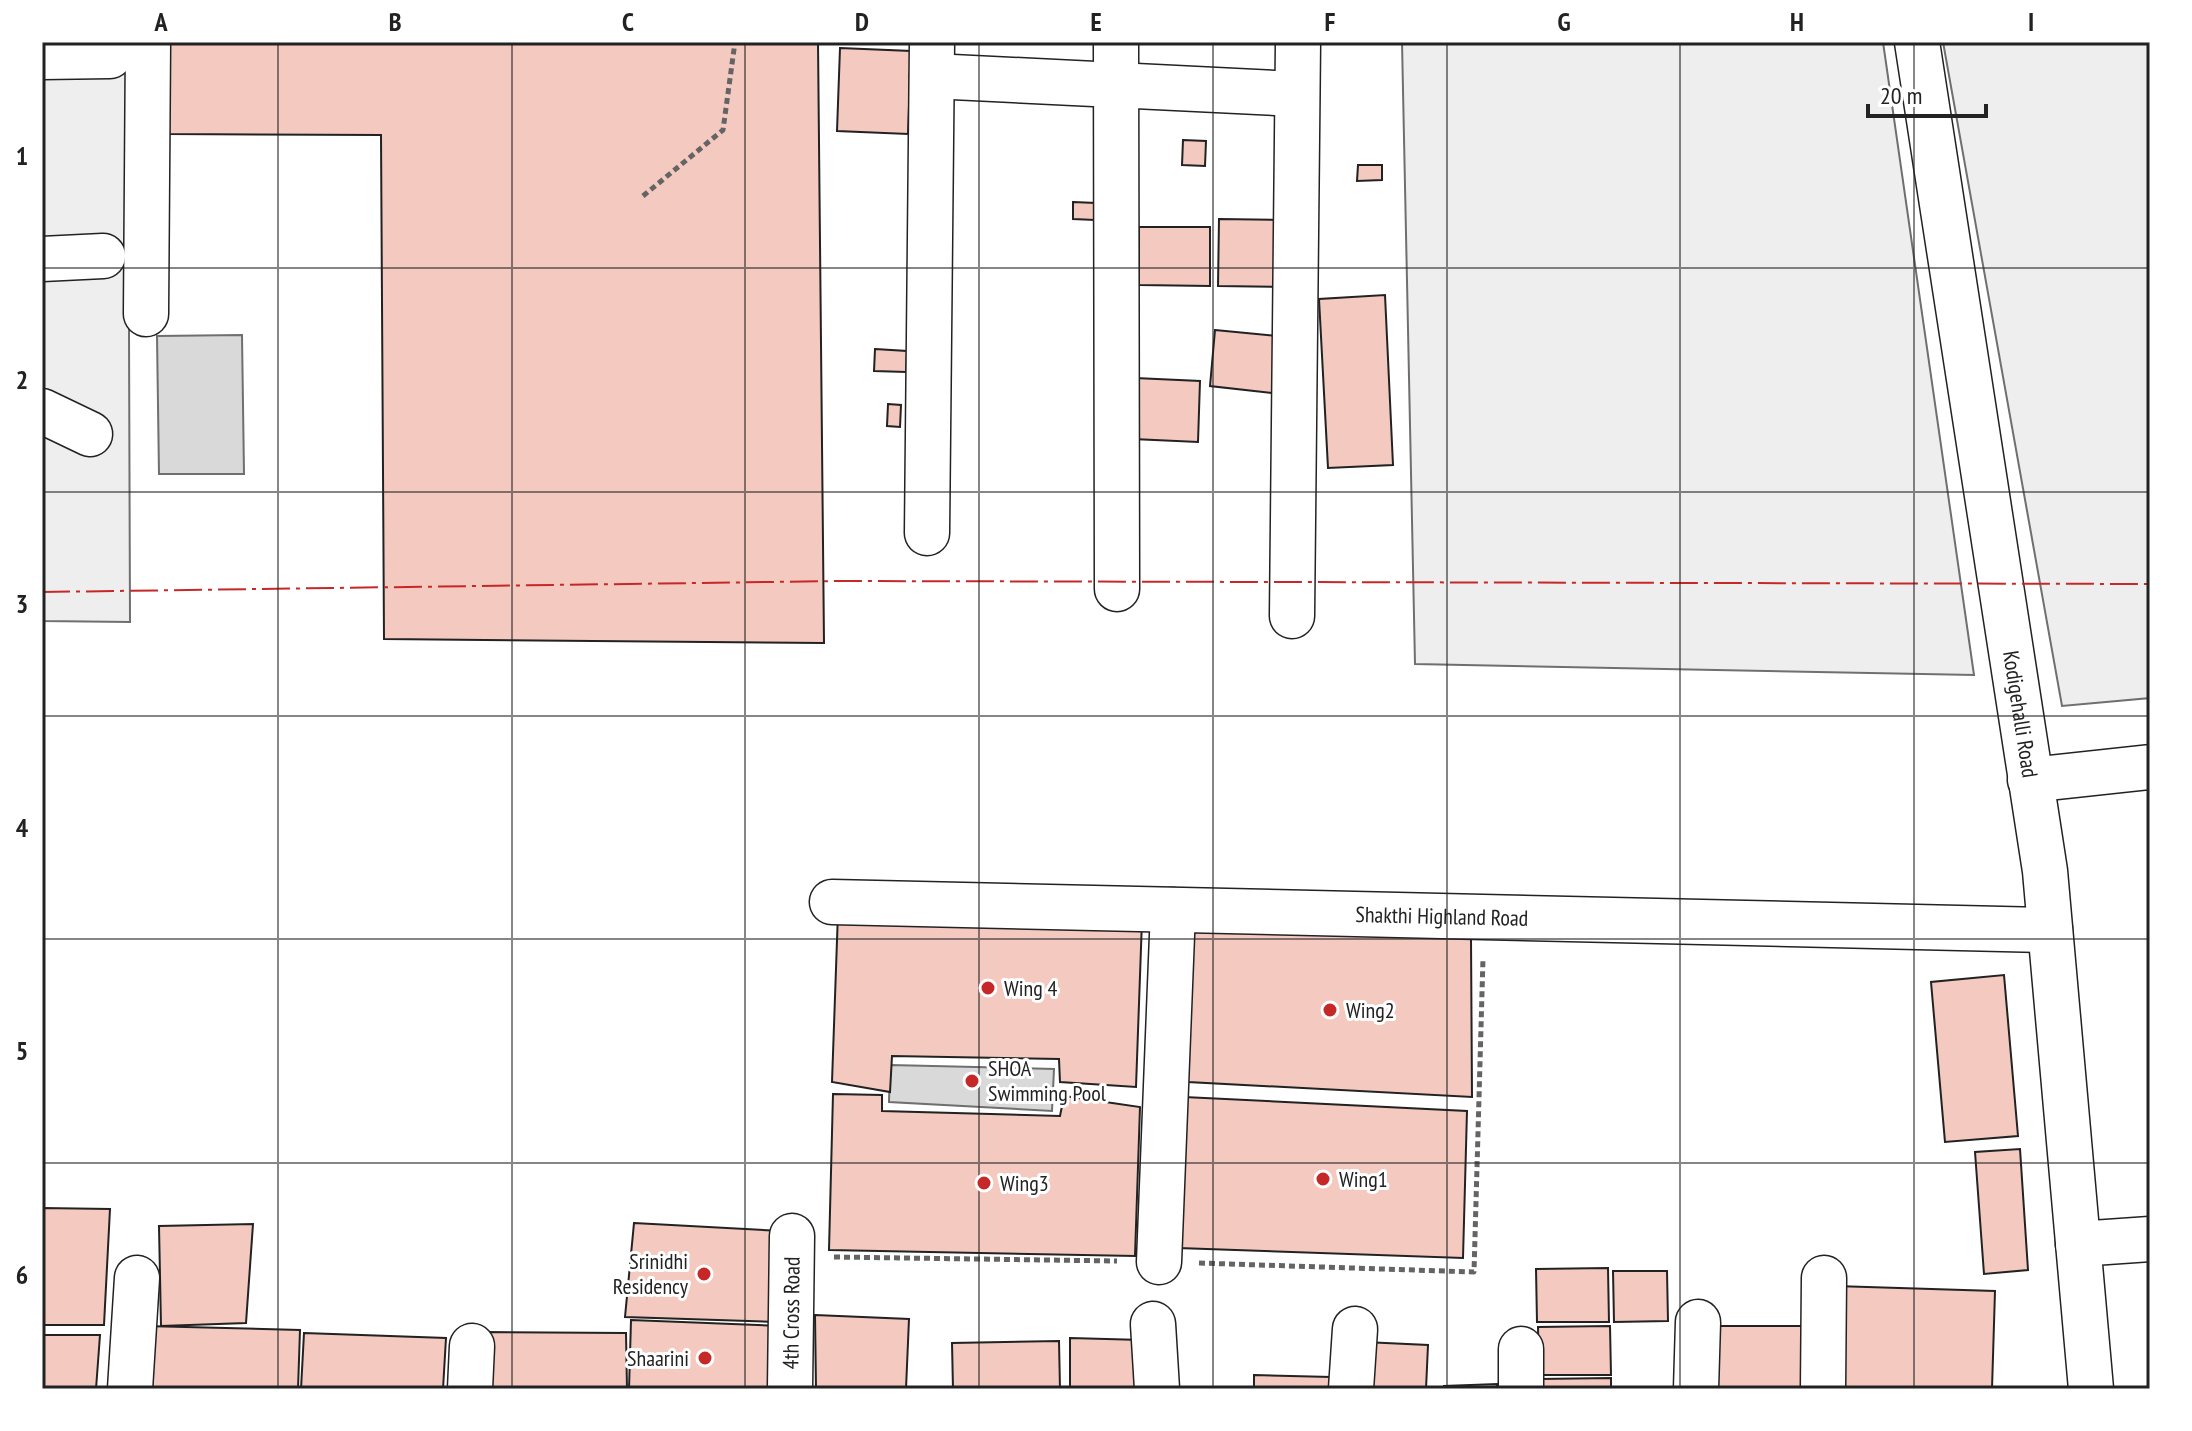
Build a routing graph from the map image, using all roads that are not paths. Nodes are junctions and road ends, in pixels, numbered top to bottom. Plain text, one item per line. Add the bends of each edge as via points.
1 (1116, 42) edge
2 (1298, 42) edge
3 (1917, 42) edge
4 (129, 49) edge
5 (42, 57) edge
6 (932, 59) edge
7 (1116, 86) junction
8 (1297, 94) junction
9 (103, 256) dead end
10 (42, 259) edge
11 (146, 314) dead end
12 (42, 411) edge
13 (90, 434) dead end
14 (927, 533) dead end
15 (1117, 589) dead end
16 (1292, 616) dead end
17 (2150, 767) edge
18 (2030, 780) junction
19 (832, 902) dead end
20 (1173, 910) junction
21 (2050, 930) junction
22 (792, 1236) dead end
23 (2150, 1239) edge
24 (2078, 1244) junction
25 (1159, 1262) road end
26 (137, 1278) dead end
27 (1824, 1278) dead end
28 (1698, 1322) dead end
29 (1153, 1324) dead end
30 (1355, 1329) dead end
31 (472, 1346) dead end
32 (130, 1389) edge
33 (470, 1389) edge
34 (790, 1389) edge
35 (1157, 1389) edge
36 (1351, 1389) edge
37 (1696, 1389) edge
38 (1823, 1389) edge
39 (2091, 1389) edge

1 - 7 street
2 - 8 street
3 - 18 street, Kodigehalli Road
4 - 5 street
4 - 11 street
6 - 7 street
6 - 14 street
7 - 8 street
7 - 15 street
8 - 16 street
9 - 10 street
12 - 13 street
17 - 18 street
18 - 21 street, Kodigehalli Road
19 - 20 street, Shakthi Highland Road
20 - 21 street, Shakthi Highland Road
20 - 25 street
21 - 24 street, Kodigehalli Road
22 - 34 street, 4th Cross Road
23 - 24 street
24 - 39 street, Kodigehalli Road
26 - 32 street
27 - 38 street
28 - 37 street
29 - 35 street
30 - 36 street
31 - 33 street

